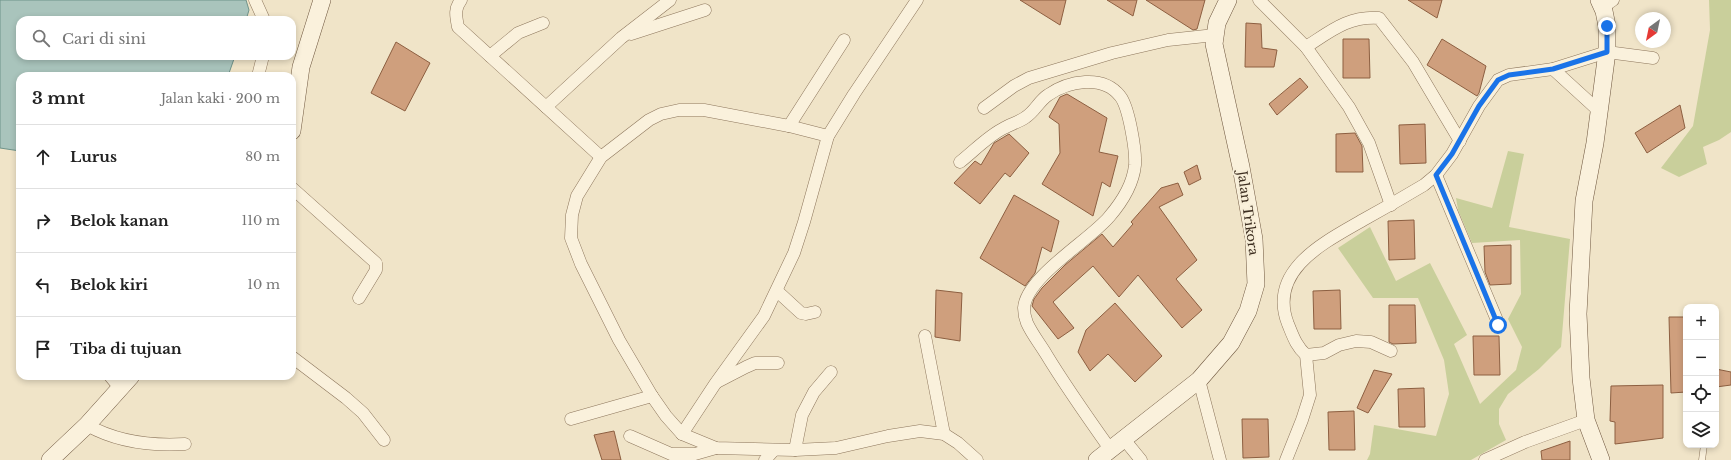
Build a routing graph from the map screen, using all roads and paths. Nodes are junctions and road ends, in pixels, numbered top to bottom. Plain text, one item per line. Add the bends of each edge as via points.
1 (255, 0) edge
2 (322, 0) edge
3 (461, 0) edge
4 (670, 0) edge
5 (916, 0) edge
6 (1228, 0) edge
7 (1259, 0) edge
8 (1605, 2) edge
9 (706, 10) dead end
10 (262, 16) edge
11 (544, 23) dead end
12 (1215, 35) junction
13 (621, 38) junction
14 (844, 40) dead end
15 (1306, 47) junction
16 (1607, 52) junction
17 (490, 56) junction
18 (1653, 58) dead end
19 (262, 60) edge
20 (1553, 69) junction
21 (259, 72) edge
22 (296, 103) edge
23 (546, 107) junction
24 (984, 108) dead end
25 (1599, 110) junction
26 (788, 126) junction
27 (828, 136) junction
28 (1460, 141) junction
29 (601, 157) junction
30 (960, 162) dead end
31 (1436, 175) junction
32 (296, 192) edge
33 (1391, 205) junction
34 (777, 291) junction
35 (359, 298) dead end
36 (815, 312) dead end
37 (1498, 325) dead end
38 (926, 336) dead end
39 (1391, 351) dead end
40 (1306, 355) junction
41 (296, 360) edge
42 (778, 363) dead end
43 (831, 372) dead end
44 (120, 380) edge
45 (1199, 380) junction
46 (715, 384) junction
47 (652, 396) junction
48 (571, 419) dead end
49 (1586, 420) junction
50 (87, 425) junction
51 (682, 434) junction
52 (944, 434) junction
53 (630, 436) dead end
54 (1123, 438) junction
55 (384, 440) dead end
56 (185, 444) dead end
57 (716, 448) junction
58 (1704, 448) edge
59 (1110, 449) junction
60 (774, 450) junction
61 (795, 450) junction
62 (50, 460) edge
63 (765, 460) edge
64 (977, 460) edge
65 (1097, 460) edge
66 (1141, 460) edge
67 (1220, 460) edge
68 (1286, 460) edge
69 (1484, 460) edge
70 (1601, 460) edge
71 (1702, 460) edge

1 - 10 street
2 - 22 street via 301,67
3 - 17 street via 456,7 455,15 458,27
4 - 13 street
5 - 27 street
6 - 12 street, Jalan Trikora via 1217,23
7 - 15 street
8 - 16 street
9 - 13 street
11 - 17 street via 518,33
12 - 24 street via 1154,43 1029,78
12 - 45 street, Jalan Trikora via 1218,68 1241,167 1254,239 1256,284 1248,311 1231,343
13 - 23 street
14 - 26 street
15 - 28 street via 1335,28 1358,18 1379,18 1412,62
15 - 33 street via 1349,107 1362,130 1382,175
16 - 18 street
16 - 20 street
16 - 25 street
17 - 23 street
19 - 21 street
20 - 25 street
20 - 28 street via 1509,75 1498,80 1479,106
23 - 29 street
25 - 49 street via 1584,201 1578,307 1581,378
26 - 27 street
26 - 29 street via 704,110 679,110 649,120
27 - 34 street via 794,253
28 - 31 street
29 - 47 street via 577,196 572,215 571,238 581,264 619,340
30 - 59 street via 1003,128 1026,118 1047,95 1061,88 1089,81 1100,82 1121,96 1133,138 1135,165 1130,184 1122,201 1108,218 1056,262 1036,284 1024,305 1027,323
31 - 33 street via 1424,186
31 - 37 street
32 - 35 street via 376,263 376,270
33 - 40 street via 1311,252 1294,272 1286,287 1283,308 1298,348
34 - 36 street via 801,313
34 - 46 street via 764,316
38 - 52 street
39 - 40 street via 1371,342 1356,341 1324,353
40 - 68 street via 1310,395
41 - 55 street via 363,412
42 - 46 street via 755,363 746,366
43 - 61 street via 814,392 802,416
44 - 50 street
45 - 54 street, Jalan Trikora
45 - 67 street
46 - 51 street
47 - 48 street
47 - 51 street
49 - 69 street
49 - 70 street
50 - 56 street via 103,434 121,439 169,445
50 - 62 street
51 - 57 street
52 - 61 street via 920,431 836,448
52 - 64 street
53 - 57 street via 671,454 695,454
54 - 59 street, Jalan Trikora
54 - 66 street
57 - 60 street
58 - 71 lane
59 - 65 street, Jalan Trikora
60 - 61 street
60 - 63 street

